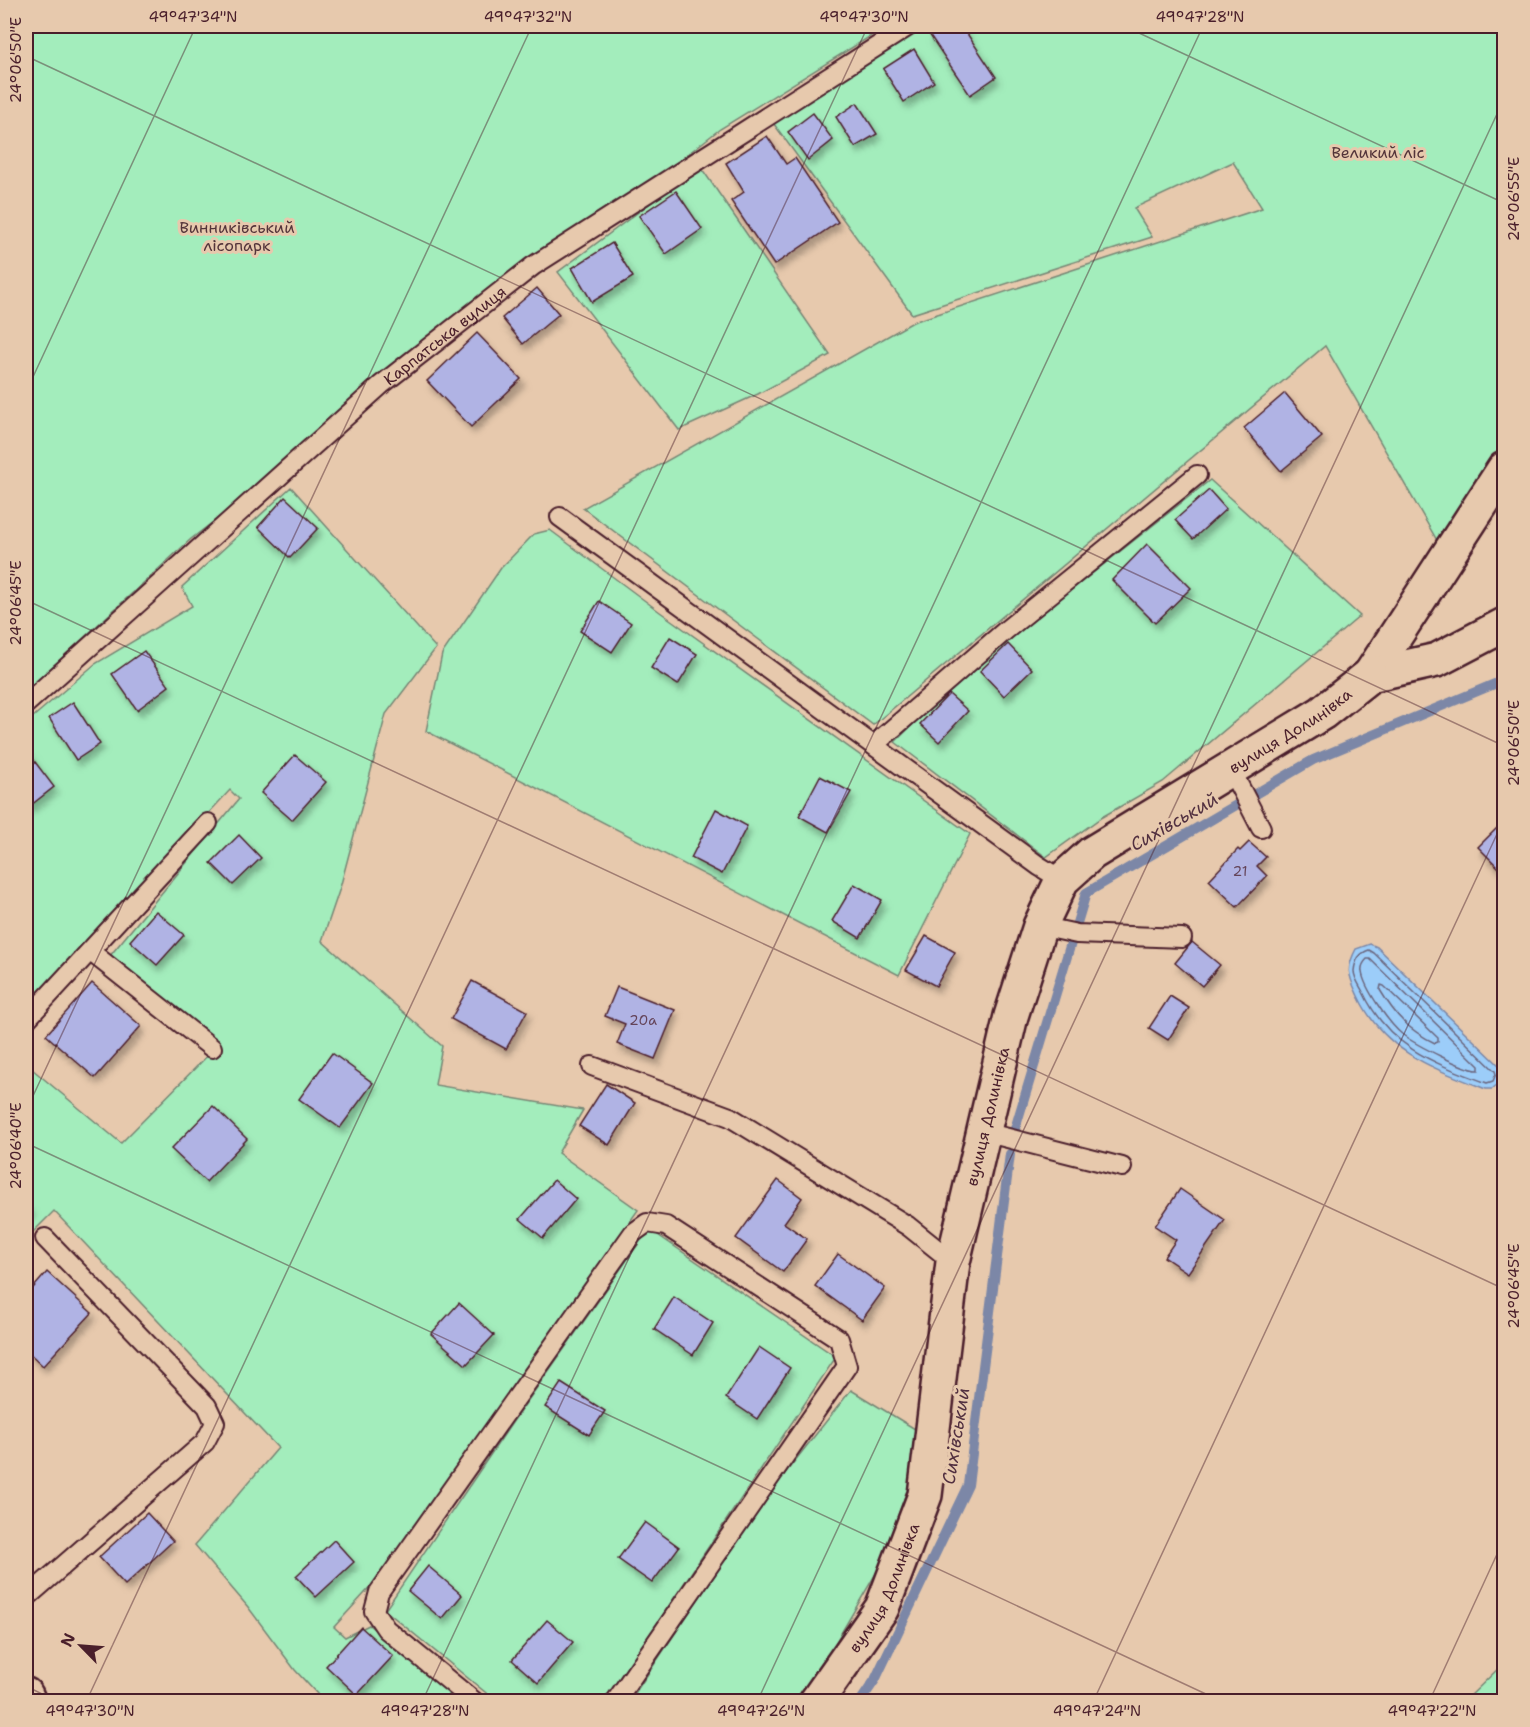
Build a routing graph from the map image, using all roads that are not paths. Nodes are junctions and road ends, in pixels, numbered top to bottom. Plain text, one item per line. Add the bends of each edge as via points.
1 (909, 26) edge
2 (1504, 469) edge
3 (1197, 475) dead end
4 (560, 517) dead end
5 (1504, 626) edge
6 (1370, 675) junction
7 (26, 704) edge
8 (875, 744) junction
9 (1241, 789) junction
10 (208, 823) dead end
11 (1261, 828) dead end
12 (1062, 880) junction
13 (1062, 931) junction
14 (1182, 938) dead end
15 (91, 952) junction
16 (26, 1020) edge
17 (212, 1048) dead end
18 (592, 1066) dead end
19 (984, 1132) junction
20 (1122, 1167) dead end
21 (45, 1238) dead end
22 (952, 1262) junction
23 (26, 1598) edge
24 (26, 1695) edge
25 (28, 1701) edge
26 (475, 1701) edge
27 (615, 1701) edge
28 (816, 1701) edge

1 - 7 lane, Карпатська вулиця via 533,266 381,385
2 - 6 street, вулиця Долинівка
3 - 8 lane via 1006,630
4 - 8 lane
5 - 6 street, вулиця Долинівка via 1437,660
6 - 9 street, вулиця Долинівка via 1322,713
8 - 12 lane
9 - 11 lane
9 - 12 street, вулиця Долинівка via 1092,853
10 - 15 lane
12 - 13 street, вулиця Долинівка
13 - 14 lane
13 - 19 street, вулиця Долинівка via 1011,1016
15 - 16 lane
15 - 17 lane
18 - 22 lane via 730,1117 908,1226
19 - 20 lane
19 - 22 street, вулиця Долинівка
21 - 23 lane via 207,1406 215,1423 205,1442
22 - 28 street, вулиця Долинівка via 926,1495 882,1608
24 - 25 street
26 - 27 lane via 386,1629 374,1611 379,1592 633,1233 647,1223 666,1226 839,1339 847,1366

